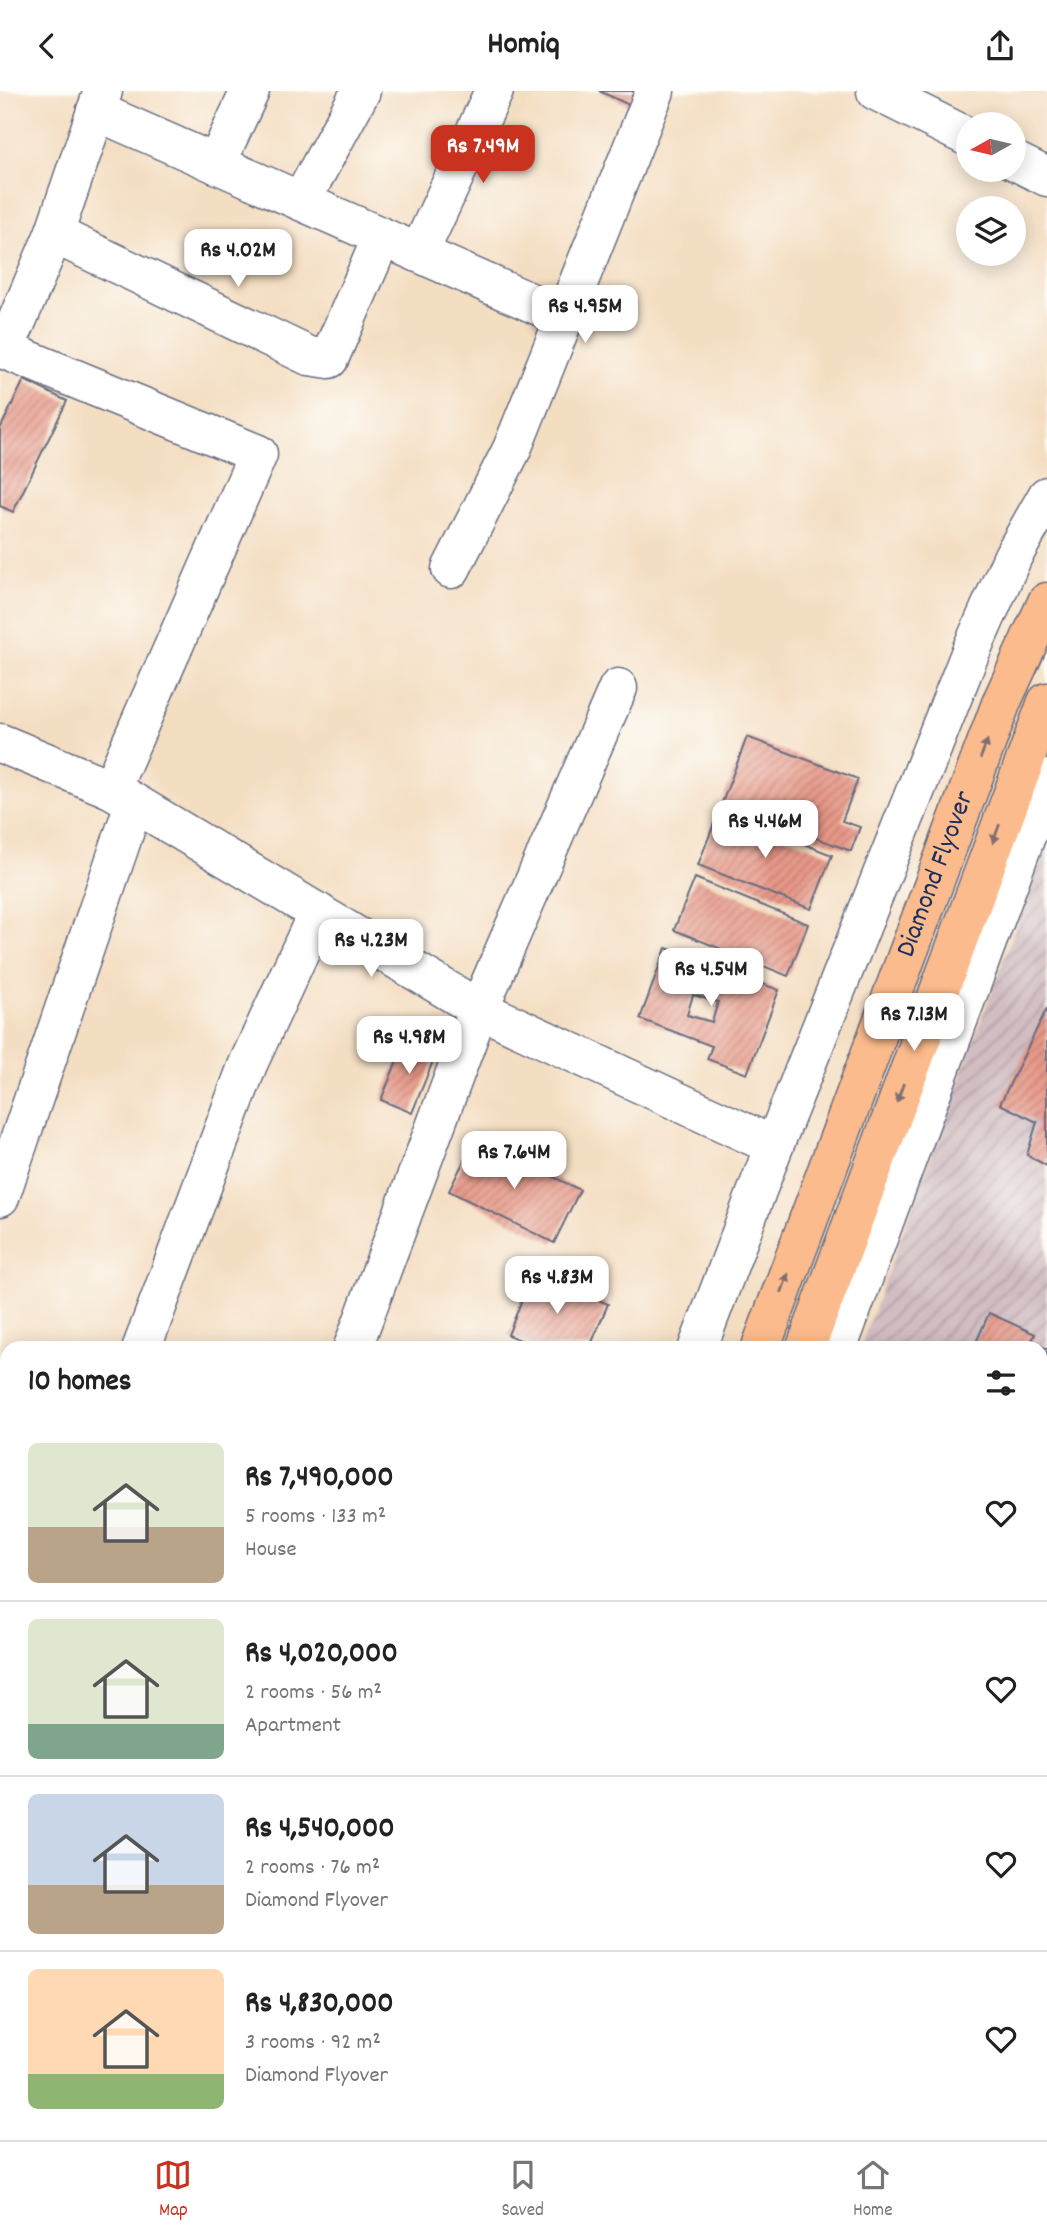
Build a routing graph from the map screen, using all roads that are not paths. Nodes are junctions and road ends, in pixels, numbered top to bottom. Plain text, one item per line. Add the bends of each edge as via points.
1 (250, 91) edge
2 (361, 91) edge
3 (655, 91) edge
4 (876, 91) edge
5 (488, 93) edge
6 (99, 101) edge
7 (956, 131) edge
8 (216, 164) junction
9 (1026, 166) edge
10 (1047, 177) edge
11 (301, 201) junction
12 (54, 234) junction
13 (382, 237) junction
14 (419, 253) junction
15 (564, 317) junction
16 (7, 338) edge
17 (1047, 496) edge
18 (451, 569) dead end
19 (1047, 602) edge
20 (618, 688) dead end
21 (1047, 702) edge
22 (0, 743) edge
23 (1047, 779) edge
24 (122, 797) junction
25 (318, 912) junction
26 (480, 1009) junction
27 (774, 1146) junction
28 (0, 1198) edge
29 (144, 1341) edge
30 (355, 1341) edge
31 (700, 1341) edge
32 (763, 1341) edge
33 (808, 1341) edge
34 (840, 1341) edge

1 - 8 street
2 - 11 street
3 - 15 street
4 - 7 street
5 - 14 street
6 - 8 street
6 - 12 street
8 - 11 street
9 - 10 street
11 - 13 street
12 - 13 street via 309,356 329,359
12 - 16 street
13 - 14 street
14 - 15 street
15 - 18 street via 512,449
16 - 24 street via 258,454
17 - 27 street via 1013,556 971,651
32 -> 19 highway, Diamond Flyover via 1002,701
20 - 26 street
21 -> 33 highway, Diamond Flyover
22 - 24 street
23 - 34 street
24 - 25 street
24 - 28 street
25 - 26 street
25 - 29 street via 248,1064
26 - 27 street
26 - 30 street
27 - 31 street

